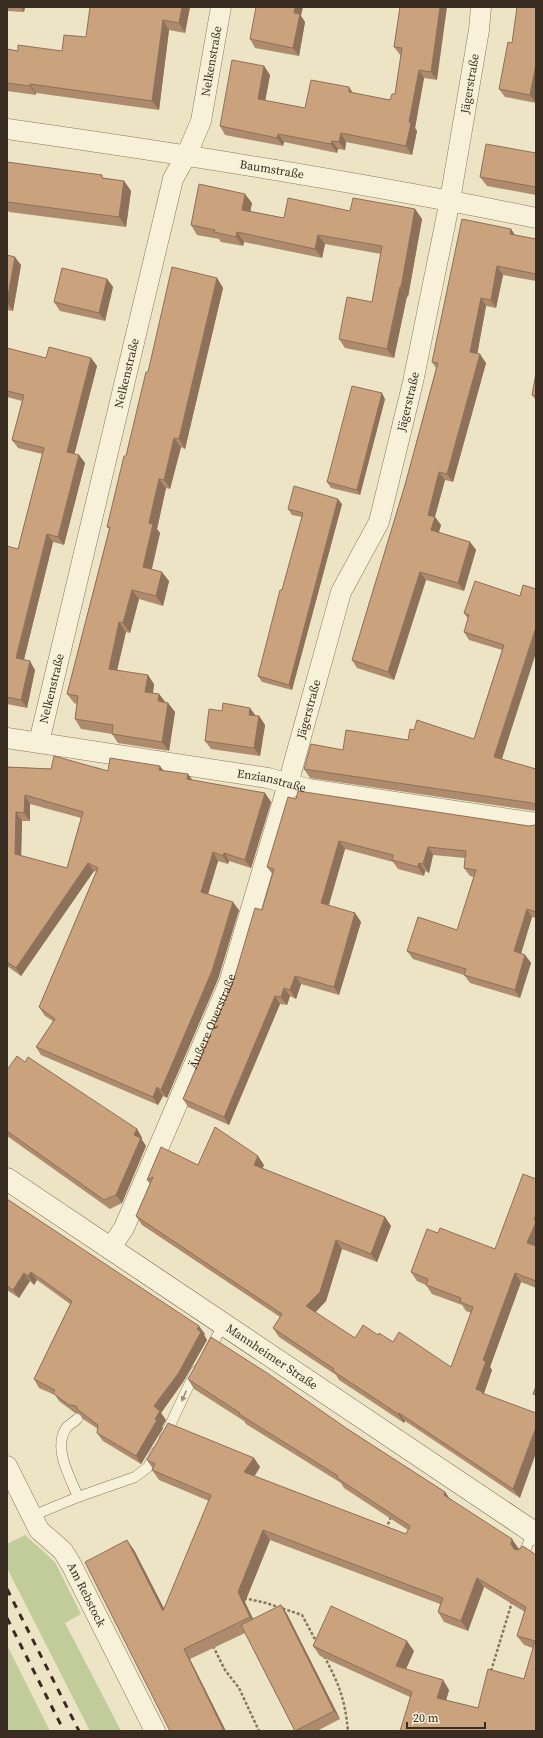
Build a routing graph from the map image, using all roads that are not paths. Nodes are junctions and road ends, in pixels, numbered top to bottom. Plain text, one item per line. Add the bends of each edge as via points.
1 (221, 7) edge
2 (481, 7) edge
3 (7, 129) edge
4 (187, 154) junction
5 (450, 200) junction
6 (536, 218) edge
7 (7, 738) edge
8 (39, 742) junction
9 (288, 784) junction
10 (536, 823) edge
11 (7, 1179) edge
12 (110, 1249) junction
13 (223, 1325) junction
14 (77, 1419) edge
15 (7, 1466) edge
16 (78, 1497) junction
17 (32, 1516) junction
18 (534, 1533) edge
19 (524, 1553) edge
20 (155, 1731) edge

1 - 4 street, Nelkenstraße via 200,121
2 - 5 street, Jägerstraße
3 - 4 street, Baumstraße
4 - 5 street, Baumstraße
4 - 8 street, Nelkenstraße via 173,178
5 - 6 street, Baumstraße
5 - 9 street, Jägerstraße via 414,382 379,522 341,592
7 - 8 street, Enzianstraße
8 - 9 street, Enzianstraße via 268,778
9 - 10 street, Enzianstraße
9 - 12 street, Äußere Querstraße via 229,983 124,1228
11 - 12 street, Mannheimer Straße
12 - 13 street, Mannheimer Straße
13 -> 16 lane via 189,1385 171,1427 148,1467 135,1477
13 - 18 street, Mannheimer Straße
14 - 16 lane via 68,1427 61,1443 65,1466
15 - 17 street, Am Rebstock
16 - 17 lane
17 - 20 street, Am Rebstock via 39,1530 63,1551 72,1566
18 - 19 lane

